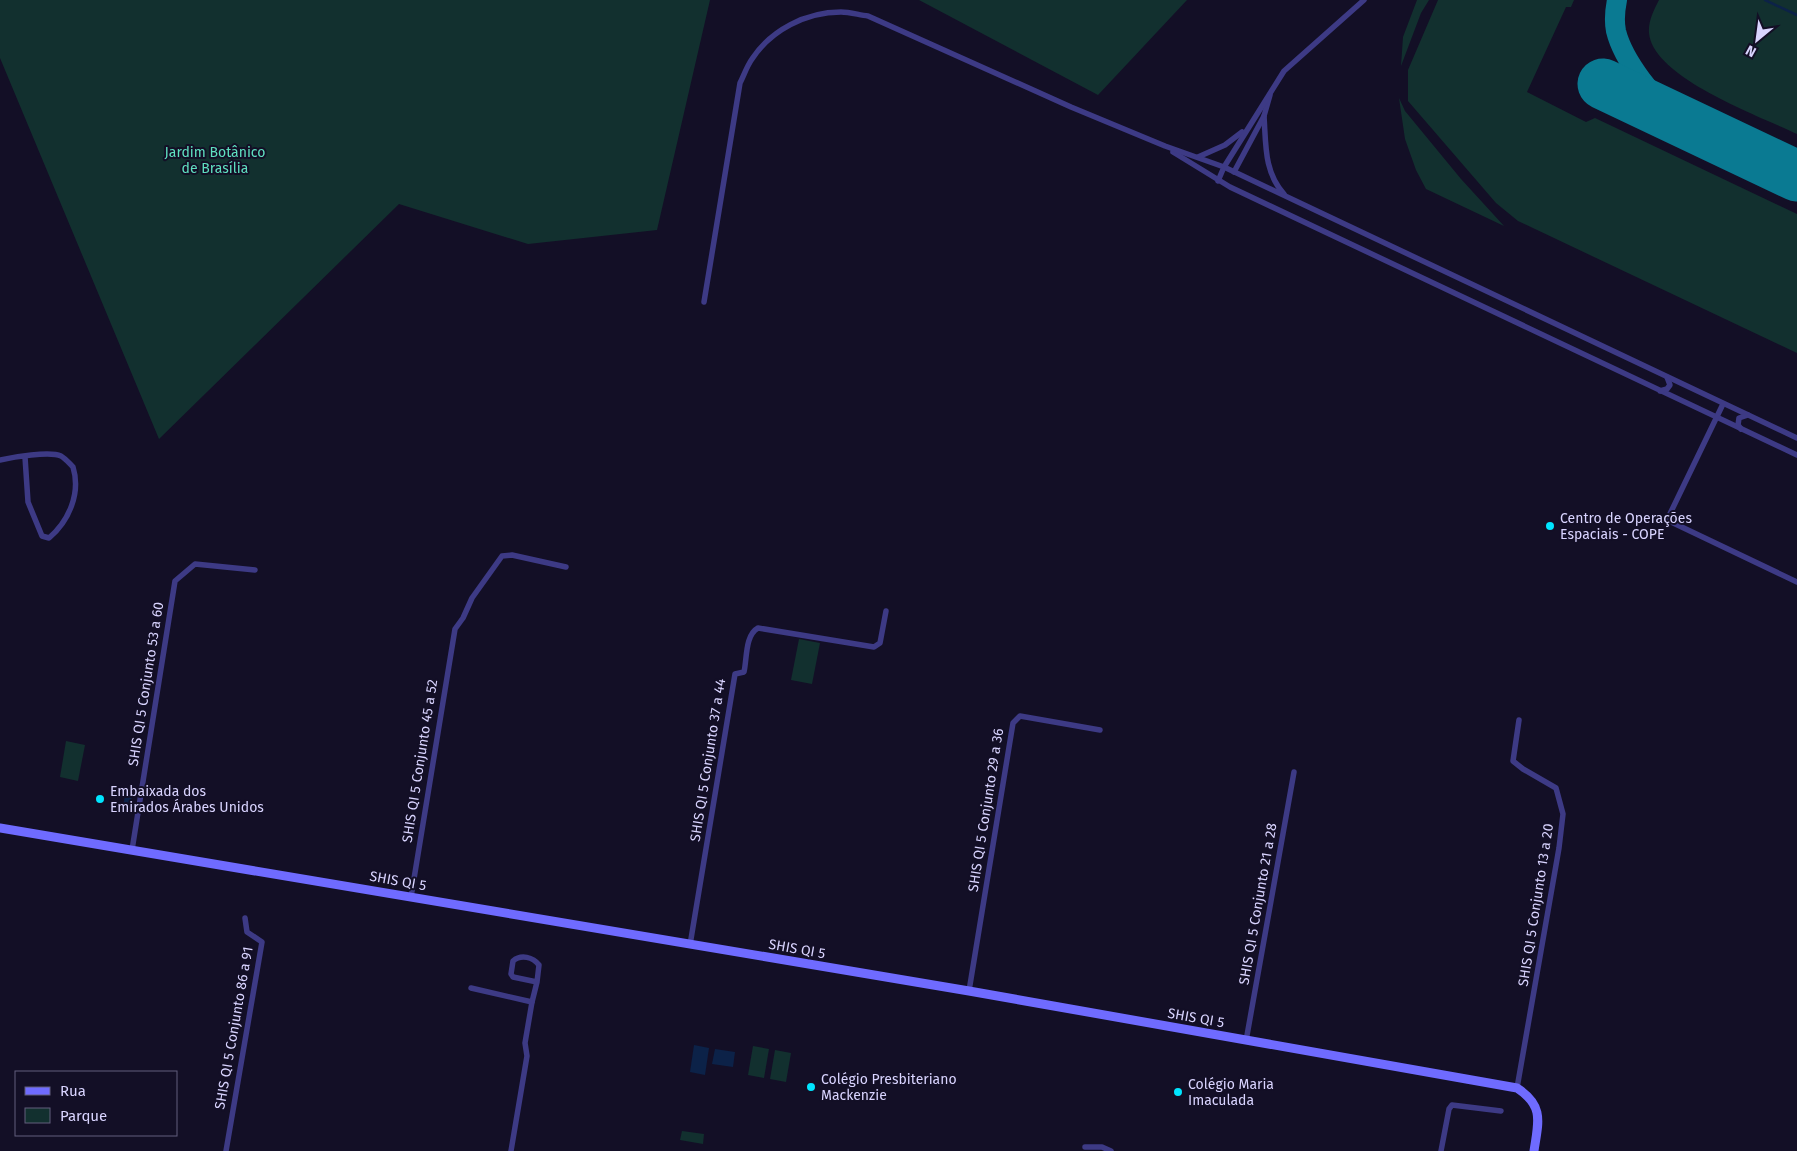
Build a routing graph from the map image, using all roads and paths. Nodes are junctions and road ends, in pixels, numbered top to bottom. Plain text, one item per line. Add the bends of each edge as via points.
1 (1364, 0) edge
2 (1272, 88) junction
3 (1264, 116) junction
4 (1246, 130) junction
5 (1165, 146) junction
6 (1198, 157) junction
7 (1224, 167) junction
8 (1234, 172) junction
9 (1218, 181) junction
10 (1285, 196) junction
11 (704, 302) dead end
12 (1667, 377) junction
13 (1660, 391) junction
14 (1724, 404) junction
15 (1748, 415) junction
16 (1717, 418) junction
17 (1741, 429) junction
18 (1797, 438) edge
19 (1797, 455) edge
20 (25, 457) junction
21 (1, 460) edge
22 (566, 567) dead end
23 (255, 570) dead end
24 (1797, 582) edge
25 (886, 610) dead end
26 (1519, 720) dead end
27 (1100, 730) dead end
28 (1294, 772) dead end
29 (0, 828) edge
30 (132, 850) junction
31 (411, 897) junction
32 (245, 918) dead end
33 (690, 945) junction
34 (538, 982) junction
35 (471, 988) dead end
36 (969, 991) junction
37 (532, 1002) junction
38 (1246, 1041) junction
39 (1517, 1088) junction
40 (1501, 1111) dead end
41 (1085, 1147) edge
42 (226, 1151) edge
43 (511, 1151) edge
44 (1110, 1151) edge
45 (1441, 1151) edge
46 (1534, 1151) edge

1 - 2 street via 1284,71
2 - 3 street
2 - 4 street
3 - 8 street
3 - 10 street via 1268,167 1274,184
4 - 6 street via 1225,145
4 - 7 street
5 - 6 street
5 - 9 street
5 - 11 street via 868,16 841,12 789,24 770,37 751,59 740,83
6 - 7 street
7 - 8 street
7 - 9 street
8 - 10 street
9 - 13 street
10 - 12 street
12 - 13 street via 1670,385 1667,390
12 - 14 street
13 - 16 street
14 - 15 street
14 - 16 street
15 - 17 street via 1739,418
15 - 18 street
16 - 17 street
16 - 24 street via 1667,520
17 - 19 street
20 - 20 street via 54,454 68,461 75,473 71,510 49,538 42,536 28,502
20 - 21 street
22 - 31 street, SHIS QI 5 Conjunto 45 a 52 via 512,555 502,556 455,629
23 - 30 street, SHIS QI 5 Conjunto 53 a 60 via 195,564 175,581
25 - 33 street, SHIS QI 5 Conjunto 37 a 44 via 880,643 874,647 758,628 753,631 744,672 735,674
26 - 39 street, SHIS QI 5 Conjunto 13 a 20 via 1513,761 1556,788 1563,814
27 - 36 street, SHIS QI 5 Conjunto 29 a 36 via 1020,716 1013,723
28 - 38 street, SHIS QI 5 Conjunto 21 a 28
29 - 30 street, SHIS QI 5
30 - 31 street, SHIS QI 5
31 - 33 street, SHIS QI 5
32 - 42 street, SHIS QI 5 Conjunto 86 a 91 via 247,932 262,942
33 - 36 street, SHIS QI 5
34 - 34 street via 537,962 522,957 513,961 512,976
34 - 37 street
35 - 37 street
36 - 38 street, SHIS QI 5
37 - 43 street
38 - 39 street, SHIS QI 5
39 - 46 street via 1533,1100 1538,1111
40 - 45 street via 1452,1105
41 - 44 street via 1102,1147

